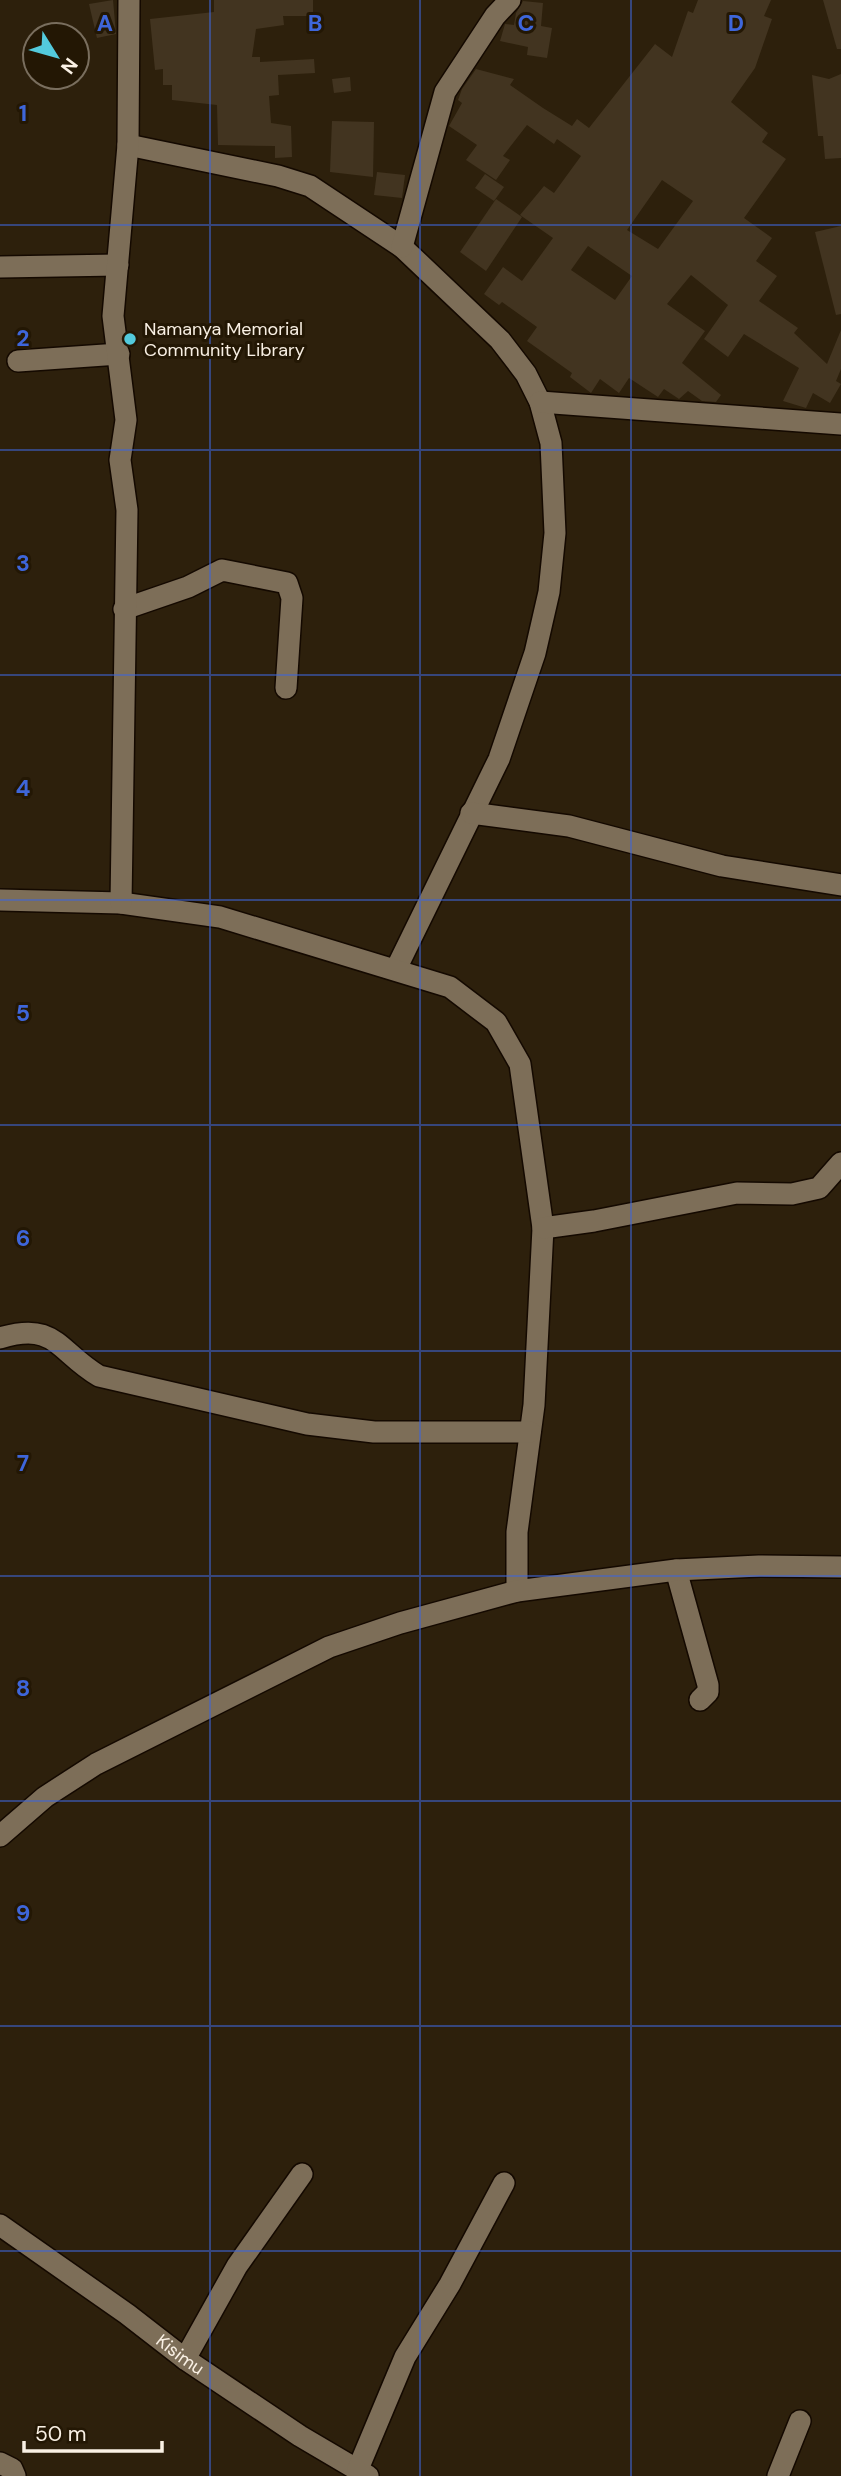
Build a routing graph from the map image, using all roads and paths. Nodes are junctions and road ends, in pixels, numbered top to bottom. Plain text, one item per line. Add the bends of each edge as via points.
1 (129, 0) edge
2 (510, 0) edge
3 (128, 145) junction
4 (402, 247) junction
5 (118, 265) junction
6 (0, 267) edge
7 (119, 354) junction
8 (18, 361) dead end
9 (540, 402) junction
10 (841, 424) edge
11 (124, 609) junction
12 (286, 688) dead end
13 (471, 813) junction
14 (841, 885) edge
15 (0, 900) edge
16 (121, 903) junction
17 (396, 969) junction
18 (841, 1163) edge
19 (543, 1228) junction
20 (0, 1338) edge
21 (530, 1432) junction
22 (841, 1567) edge
23 (676, 1570) junction
24 (517, 1591) junction
25 (700, 1700) dead end
26 (0, 1836) edge
27 (302, 2174) dead end
28 (504, 2183) dead end
29 (0, 2225) edge
30 (185, 2359) junction
31 (800, 2421) dead end
32 (0, 2463) edge
33 (363, 2472) edge
34 (15, 2476) edge
35 (778, 2476) edge

1 - 3 street
2 - 4 street via 445,92
3 - 4 street via 310,186
3 - 5 street
4 - 9 street via 500,341 526,374
5 - 6 street
5 - 7 street via 113,316
7 - 8 street
7 - 11 street via 126,420 120,460 127,510
9 - 10 street
9 - 13 street via 554,474 550,592 536,653 499,759
11 - 12 street via 222,570 287,583 292,598
11 - 16 street
13 - 14 street via 569,826 722,866
13 - 17 street
15 - 16 street
16 - 17 street via 220,916
17 - 19 street via 450,987 496,1022 520,1064
18 - 19 street via 819,1188 792,1194 737,1193
19 - 21 street
20 - 21 street via 22,1331 45,1334 99,1376 307,1424 374,1432
21 - 24 street via 517,1532
22 - 23 street
23 - 24 street
23 - 25 street via 708,1685
24 - 26 street via 461,1604 329,1647 96,1763 45,1797
27 - 30 street via 237,2266
28 - 33 street via 405,2357
29 - 30 street, Kisimu
30 - 33 street, Kisimu
31 - 35 street
32 - 34 street

